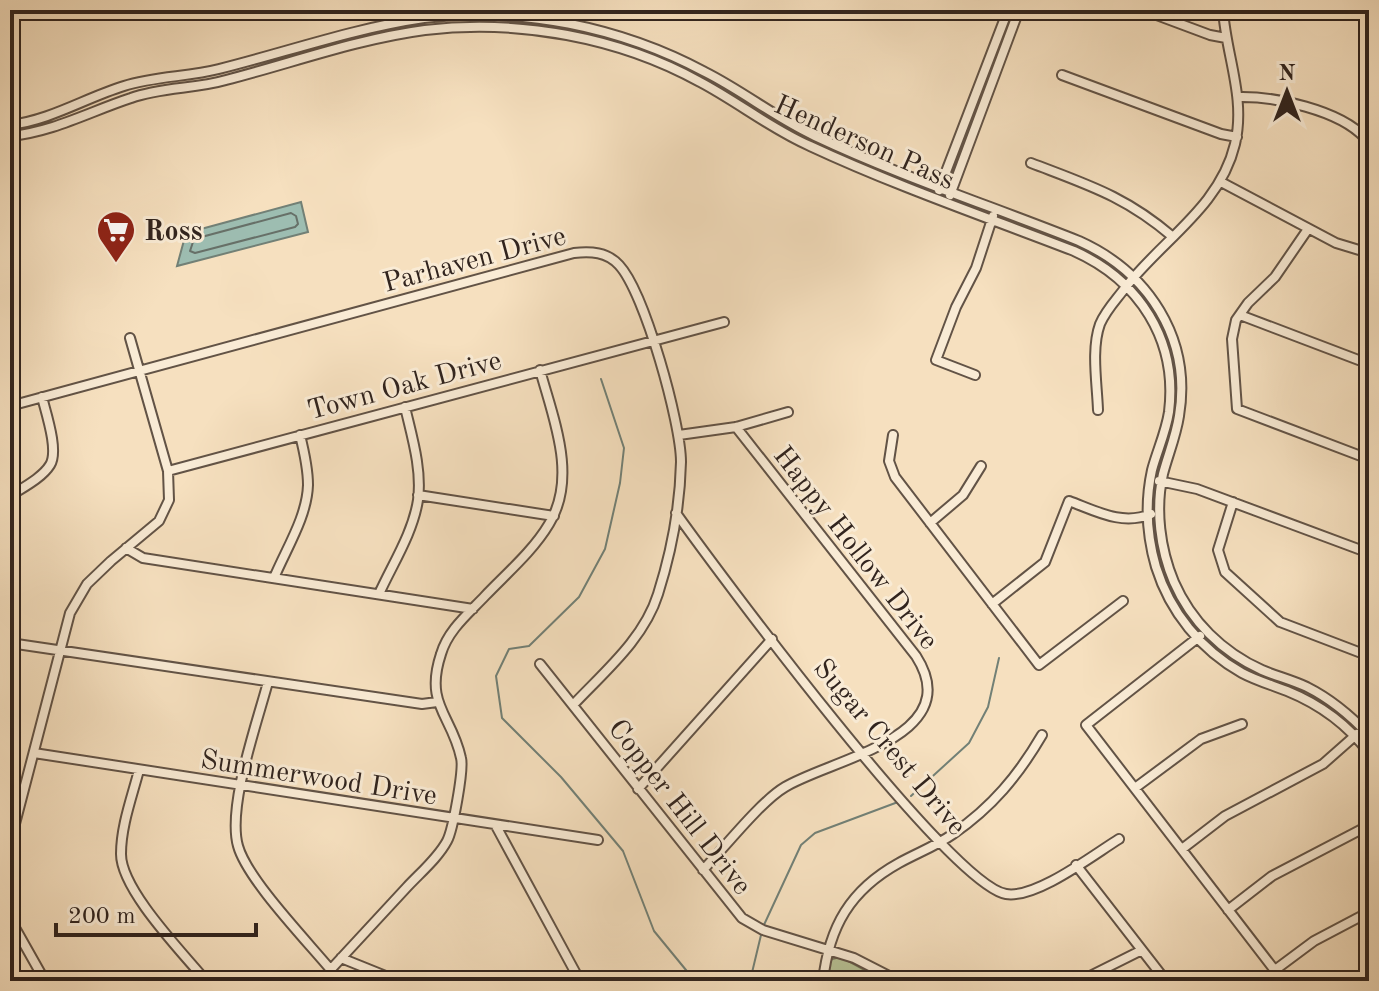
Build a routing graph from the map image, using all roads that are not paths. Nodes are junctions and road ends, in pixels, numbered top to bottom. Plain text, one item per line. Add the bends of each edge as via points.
1 (1008, 10) edge
2 (1019, 10) edge
3 (1143, 10) edge
4 (1223, 10) edge
5 (1357, 10) edge
6 (1369, 13) edge
7 (530, 18) junction
8 (406, 21) junction
9 (532, 29) junction
10 (408, 33) junction
11 (1226, 38) junction
12 (290, 50) junction
13 (294, 62) junction
14 (1062, 75) dead end
15 (1238, 97) junction
16 (41, 118) junction
17 (10, 125) edge
18 (44, 129) junction
19 (10, 136) edge
20 (1237, 137) junction
21 (1365, 138) dead end
22 (1031, 163) dead end
23 (1221, 182) junction
24 (940, 186) junction
25 (952, 191) junction
26 (935, 198) junction
27 (947, 203) junction
28 (996, 208) junction
29 (992, 219) junction
30 (1308, 229) junction
31 (1173, 237) junction
32 (1369, 253) edge
33 (1134, 276) junction
34 (1127, 285) junction
35 (1240, 315) junction
36 (724, 322) dead end
37 (130, 338) dead end
38 (653, 339) junction
39 (1369, 364) edge
40 (540, 370) junction
41 (139, 372) junction
42 (975, 375) dead end
43 (42, 397) junction
44 (10, 406) edge
45 (405, 407) junction
46 (1098, 410) dead end
47 (788, 412) dead end
48 (736, 427) junction
49 (1369, 427) edge
50 (300, 435) junction
51 (679, 435) junction
52 (893, 435) dead end
53 (981, 466) dead end
54 (168, 471) junction
55 (1150, 480) junction
56 (1162, 481) junction
57 (418, 495) junction
58 (10, 496) edge
59 (1233, 502) junction
60 (1160, 510) junction
61 (676, 512) junction
62 (554, 516) junction
63 (1148, 516) junction
64 (930, 523) junction
65 (126, 548) junction
66 (1369, 553) edge
67 (274, 578) junction
68 (379, 594) junction
69 (1123, 601) dead end
70 (992, 604) junction
71 (473, 609) junction
72 (1206, 631) junction
73 (772, 639) junction
74 (1197, 639) junction
75 (10, 643) edge
76 (59, 650) junction
77 (1369, 656) edge
78 (540, 664) dead end
79 (268, 682) junction
80 (437, 702) junction
81 (573, 705) junction
82 (1242, 724) dead end
83 (1366, 733) edge
84 (1042, 735) dead end
85 (1354, 736) junction
86 (34, 753) junction
87 (1369, 753) edge
88 (862, 755) junction
89 (139, 770) junction
90 (242, 786) junction
91 (1135, 788) junction
92 (638, 789) junction
93 (452, 818) junction
94 (496, 826) junction
95 (1362, 829) dead end
96 (1119, 839) dead end
97 (598, 840) dead end
98 (940, 842) junction
99 (10, 843) edge
100 (1182, 849) junction
101 (1076, 865) junction
102 (703, 870) junction
103 (1228, 910) junction
104 (1369, 912) edge
105 (10, 919) edge
106 (829, 949) junction
107 (1142, 950) junction
108 (341, 958) junction
109 (331, 970) junction
110 (1275, 970) junction
111 (45, 981) edge
112 (206, 981) edge
113 (320, 981) edge
114 (398, 981) edge
115 (580, 981) edge
116 (823, 981) edge
117 (899, 981) edge
118 (1080, 981) edge
119 (1166, 981) edge
120 (1283, 981) edge

1 - 24 street
2 - 25 street
3 - 11 street
4 - 11 street
5 - 6 street
7 - 8 street, Henderson Pass via 459,15
7 - 9 street
7 - 24 street, Henderson Pass via 653,47 812,135
8 - 10 street
8 - 12 street, Henderson Pass
9 - 10 street, Henderson Pass
9 - 26 street, Henderson Pass via 658,61 807,145
10 - 13 street, Henderson Pass
11 - 15 street
12 - 13 street
12 - 16 street, Henderson Pass via 125,86
13 - 18 street, Henderson Pass via 145,94
14 - 20 street
15 - 20 street
15 - 21 street via 1284,100 1351,125
16 - 17 street, Henderson Pass
16 - 18 street
18 - 19 street, Henderson Pass
20 - 23 street
22 - 31 street via 1126,201
23 - 30 street
23 - 31 street
24 - 25 street, Henderson Pass
24 - 26 street
25 - 27 street
25 - 28 street, Henderson Pass
26 - 27 street, Henderson Pass
27 - 29 street, Henderson Pass
28 - 29 street
28 - 33 street, Henderson Pass via 1094,247
29 - 34 street, Henderson Pass via 1089,258
29 - 42 street via 936,360
30 - 32 street
30 - 35 street
31 - 33 street
33 - 34 street
33 - 56 street, Henderson Pass via 1156,303 1180,365 1180,414
34 - 46 street via 1099,328
34 - 55 street, Henderson Pass via 1146,308 1168,367 1169,412
35 - 39 street
35 - 49 street via 1232,339 1237,409 1366,458
36 - 38 street, Town Oak Drive
37 - 41 street
38 - 40 street, Town Oak Drive
38 - 41 street, Parhaven Drive via 619,264 584,252
38 - 51 street, Parhaven Drive
40 - 45 street, Town Oak Drive
40 - 62 street via 561,453 563,479
41 - 43 street, Parhaven Drive
41 - 54 street
43 - 44 street, Parhaven Drive
43 - 58 street via 52,460
45 - 50 street, Town Oak Drive
45 - 57 street via 416,453
47 - 48 street
48 - 51 street
48 - 88 street, Happy Hollow Drive via 916,656 927,678 928,697 910,724
50 - 54 street, Town Oak Drive
50 - 67 street via 307,472 305,503
51 - 61 street, Parhaven Drive
52 - 64 street via 892,472
53 - 64 street via 963,495
54 - 65 street via 166,511
55 - 56 street
55 - 63 street, Henderson Pass
56 - 59 street
56 - 60 street, Henderson Pass
57 - 62 street
57 - 68 street via 411,525
59 - 66 street
59 - 77 street via 1218,550 1225,572 1280,622
60 - 63 street
60 - 72 street, Henderson Pass via 1168,565 1182,598
61 - 73 street, Sugar Crest Drive
61 - 81 street, Parhaven Drive via 658,594 646,621
62 - 71 street via 533,547
63 - 70 street via 1118,519 1069,501 1045,562
63 - 74 street, Henderson Pass via 1164,587
64 - 70 street
65 - 67 street via 143,558
65 - 76 street via 79,595
67 - 68 street
68 - 71 street
69 - 70 street via 1039,665
71 - 80 street via 442,650
72 - 74 street
72 - 83 street, Henderson Pass via 1247,662 1325,698
73 - 88 street, Sugar Crest Drive
73 - 92 street
74 - 85 street, Henderson Pass via 1241,672 1319,707
74 - 91 street via 1086,725
75 - 76 street
76 - 79 street
76 - 86 street
78 - 81 street, Copper Hill Drive
79 - 80 street
79 - 90 street
80 - 93 street via 462,760
81 - 92 street, Copper Hill Drive
82 - 91 street via 1201,739
83 - 85 street
84 - 98 street via 1012,782
85 - 87 street, Henderson Pass
85 - 100 street via 1323,764 1225,816
86 - 89 street, Summerwood Drive
86 - 99 street
88 - 98 street, Sugar Crest Drive
88 - 102 street, Happy Hollow Drive via 783,788
89 - 90 street, Summerwood Drive
89 - 112 street via 124,829 124,873
90 - 93 street, Summerwood Drive
90 - 109 street via 236,831 243,859
91 - 100 street
92 - 102 street, Copper Hill Drive
93 - 94 street, Summerwood Drive
93 - 108 street via 445,844
94 - 97 street, Summerwood Drive
94 - 115 street
95 - 103 street via 1272,876
96 - 101 street, Sugar Crest Drive
98 - 101 street, Sugar Crest Drive via 983,883 1008,895 1034,890
98 - 106 street via 886,870 861,891 841,917
100 - 103 street
101 - 107 street
102 - 106 street, Copper Hill Drive via 752,925
103 - 110 street
104 - 110 street via 1314,941
105 - 111 street
106 - 116 street
106 - 117 street, Copper Hill Drive
107 - 118 street
107 - 119 street
108 - 109 street
108 - 114 street
109 - 113 street
110 - 120 street

